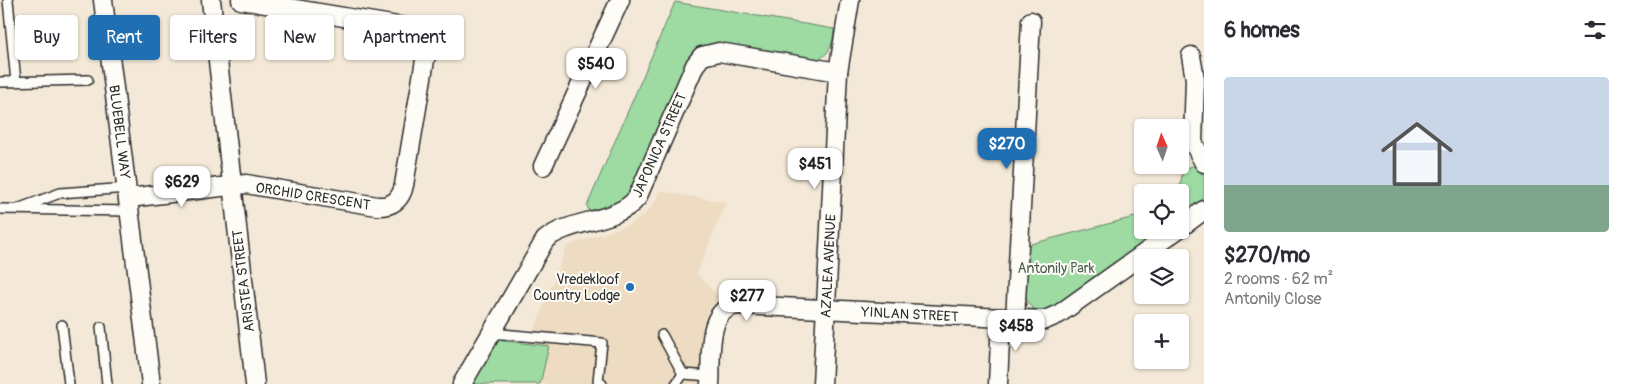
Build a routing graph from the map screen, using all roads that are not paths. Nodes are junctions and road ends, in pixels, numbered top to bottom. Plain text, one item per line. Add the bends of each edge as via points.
1 (8, 0) edge
2 (103, 0) edge
3 (211, 0) edge
4 (240, 0) edge
5 (620, 0) edge
6 (850, 0) edge
7 (1031, 21) dead end
8 (1191, 56) dead end
9 (838, 72) junction
10 (88, 80) dead end
11 (0, 82) edge
12 (16, 82) junction
13 (1204, 163) edge
14 (543, 166) dead end
15 (232, 186) junction
16 (129, 199) junction
17 (17, 208) junction
18 (0, 209) edge
19 (1204, 210) edge
20 (1189, 221) edge
21 (1164, 239) edge
22 (826, 310) junction
23 (1008, 319) junction
24 (62, 325) dead end
25 (101, 327) dead end
26 (491, 333) junction
27 (662, 335) dead end
28 (683, 374) junction
29 (711, 380) edge
30 (69, 384) edge
31 (108, 384) edge
32 (151, 384) edge
33 (255, 384) edge
34 (462, 384) edge
35 (602, 384) edge
36 (676, 384) edge
37 (822, 384) edge
38 (998, 384) edge

1 - 12 lane
2 - 16 street, BLUEBELL WAY
3 - 15 street, ARISTEA STREET
4 - 15 street, ORCHID CRESCENT via 410,28 420,34 426,49 404,185 400,198 395,202 377,206 246,184
5 - 14 street
6 - 9 street, AZALEA AVENUE
7 - 23 street
8 - 13 street via 1195,79 1193,142
9 - 22 street, AZALEA AVENUE
9 - 26 street, JAPONICA STREET via 719,52 702,56 695,65 637,198 621,210 556,232 545,240
10 - 12 lane
11 - 12 lane
15 - 16 street, ORCHID CRESCENT
15 - 33 street, ARISTEA STREET
16 - 17 lane via 62,212
16 - 17 lane via 60,193
16 - 32 street, BLUEBELL WAY
17 - 18 lane
19 - 20 street
21 - 23 street, YINLAN STREET via 1053,318 1038,321
22 - 23 street, YINLAN STREET
22 - 29 street via 728,307 715,321
22 - 37 street, AZALEA AVENUE
23 - 38 street
24 - 30 lane
25 - 31 lane
26 - 34 street, JAPONICA STREET
26 - 35 lane via 602,343 598,382
27 - 28 lane
28 - 29 lane
28 - 36 lane

